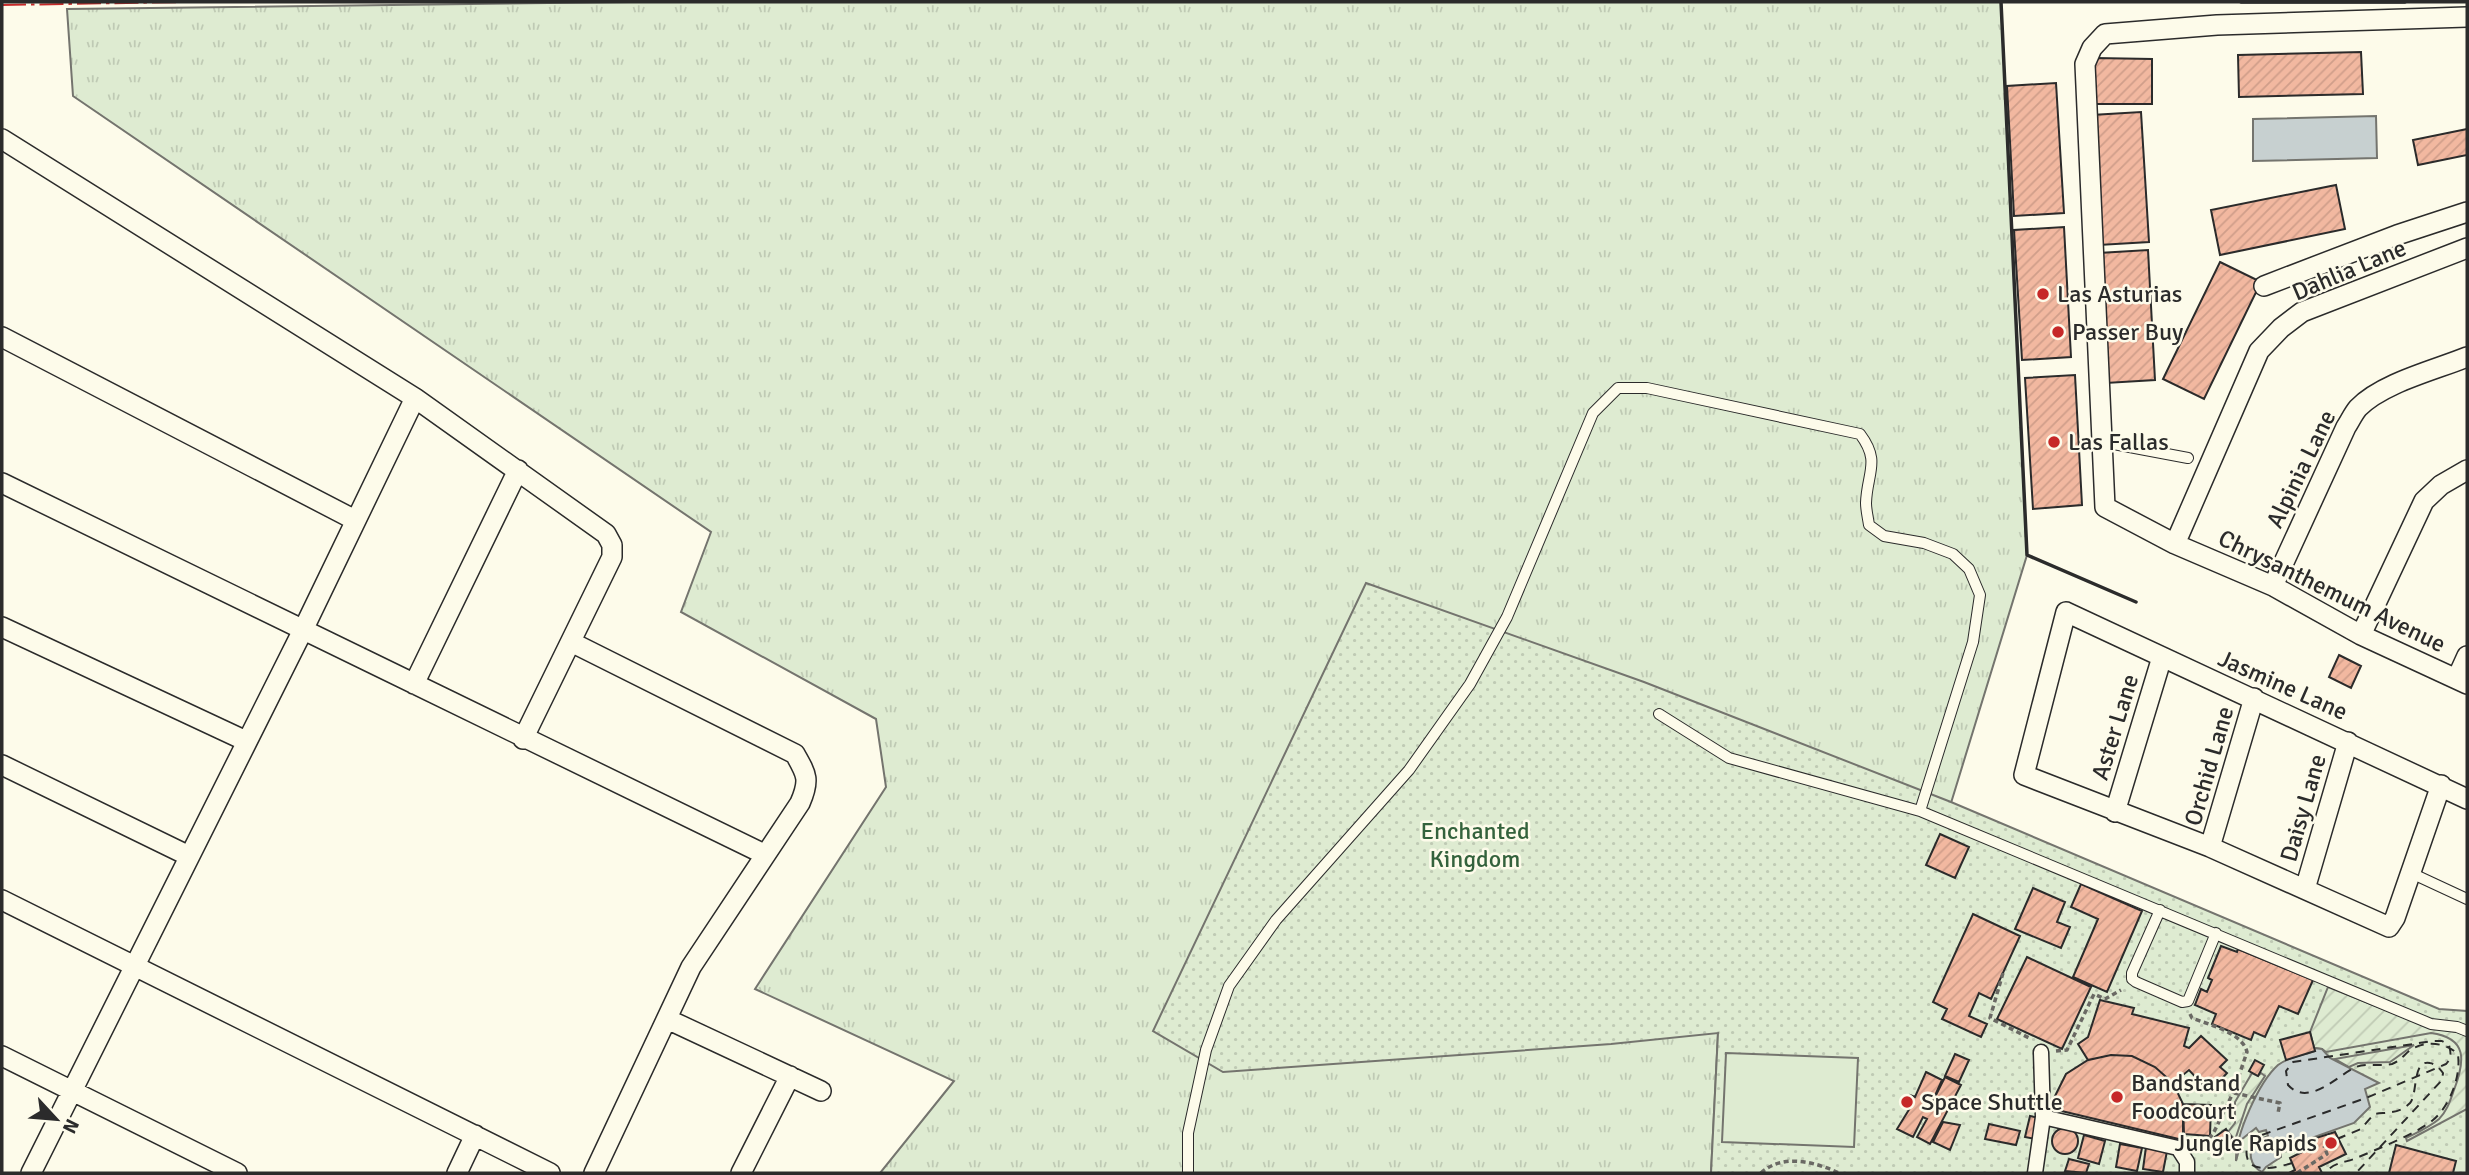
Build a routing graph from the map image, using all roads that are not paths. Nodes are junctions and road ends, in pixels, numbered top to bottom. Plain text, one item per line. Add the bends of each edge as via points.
1 (2467, 17) edge
2 (2, 139) edge
3 (2467, 212) edge
4 (2467, 248) edge
5 (2264, 286) dead end
6 (2, 337) edge
7 (2467, 357) edge
8 (415, 398) junction
9 (2103, 442) junction
10 (2188, 458) dead end
11 (518, 470) junction
12 (2467, 470) edge
13 (2, 483) edge
14 (355, 520) junction
15 (2175, 544) junction
16 (2273, 586) junction
17 (2, 627) edge
18 (304, 628) junction
19 (2361, 635) junction
20 (571, 642) junction
21 (2467, 656) edge
22 (2162, 657) junction
23 (2462, 681) edge
24 (414, 684) junction
25 (2254, 698) junction
26 (1660, 714) dead end
27 (523, 739) junction
28 (246, 741) junction
29 (2348, 742) junction
30 (2, 765) edge
31 (2441, 785) junction
32 (2467, 799) edge
33 (1920, 811) junction
34 (2115, 811) junction
35 (2210, 847) junction
36 (764, 854) junction
37 (190, 856) junction
38 (2411, 873) junction
39 (2305, 889) junction
40 (2467, 899) edge
41 (2, 900) edge
42 (2160, 910) junction
43 (2216, 933) junction
44 (135, 967) junction
45 (667, 1018) junction
46 (2467, 1031) edge
47 (2040, 1052) road end
48 (2, 1056) edge
49 (790, 1076) junction
50 (73, 1090) junction
51 (821, 1091) dead end
52 (2043, 1117) junction
53 (475, 1135) junction
54 (2187, 1168) edge
55 (31, 1173) edge
56 (237, 1173) edge
57 (457, 1173) edge
58 (550, 1173) edge
59 (594, 1173) edge
60 (741, 1173) edge
61 (1188, 1173) edge
62 (2035, 1173) edge

1 - 9 street via 2217,25 2105,34 2092,48 2085,64
2 - 8 street
3 - 5 street
4 - 15 street, Dahlia Lane via 2302,312 2259,351
6 - 14 street
7 - 16 street, Alpinia Lane via 2397,384 2357,409
8 - 11 street
8 - 14 street
9 - 10 lane
9 - 15 street, Chrysanthemum Avenue via 2105,507
11 - 20 street via 606,534 612,545 612,557
11 - 24 street
12 - 19 street via 2424,501
13 - 18 street
14 - 18 street
15 - 16 street, Chrysanthemum Avenue
16 - 19 street, Chrysanthemum Avenue
17 - 28 street
18 - 24 street
18 - 28 street
19 - 23 street, Chrysanthemum Avenue
20 - 27 street
20 - 36 street via 795,754 808,785
21 - 23 street
22 - 25 street, Jasmine Lane
22 - 34 street, Aster Lane
22 - 34 street, Jasmine Lane via 2066,612 2024,775
24 - 27 street
25 - 29 street, Jasmine Lane
25 - 35 street, Orchid Lane
26 - 33 lane via 1729,758
27 - 36 street
28 - 37 street
29 - 31 street, Jasmine Lane
29 - 39 street, Daisy Lane
30 - 37 street
31 - 32 street, Jasmine Lane
31 - 38 street
33 - 42 lane
33 - 61 lane via 1973,642 1980,595 1969,569 1954,554 1884,536 1869,525 1866,503 1873,462 1860,434 1647,388 1618,388 1593,413 1507,617 1470,684 1409,770 1276,920 1229,986 1206,1050 1193,1109
34 - 35 street
35 - 39 street
36 - 45 street via 691,967
37 - 44 street
38 - 39 street via 2389,927
38 - 40 lane
41 - 44 street
42 - 43 lane
42 - 43 lane via 2132,973 2136,982 2185,1002 2190,999
43 - 46 lane via 2431,1024
44 - 50 street
44 - 53 street
45 - 49 street
45 - 59 street
47 - 52 street
48 - 50 street
49 - 51 street
49 - 60 street
50 - 55 street
50 - 56 street
52 - 54 street via 2178,1148
52 - 62 street
53 - 57 street
53 - 58 street

